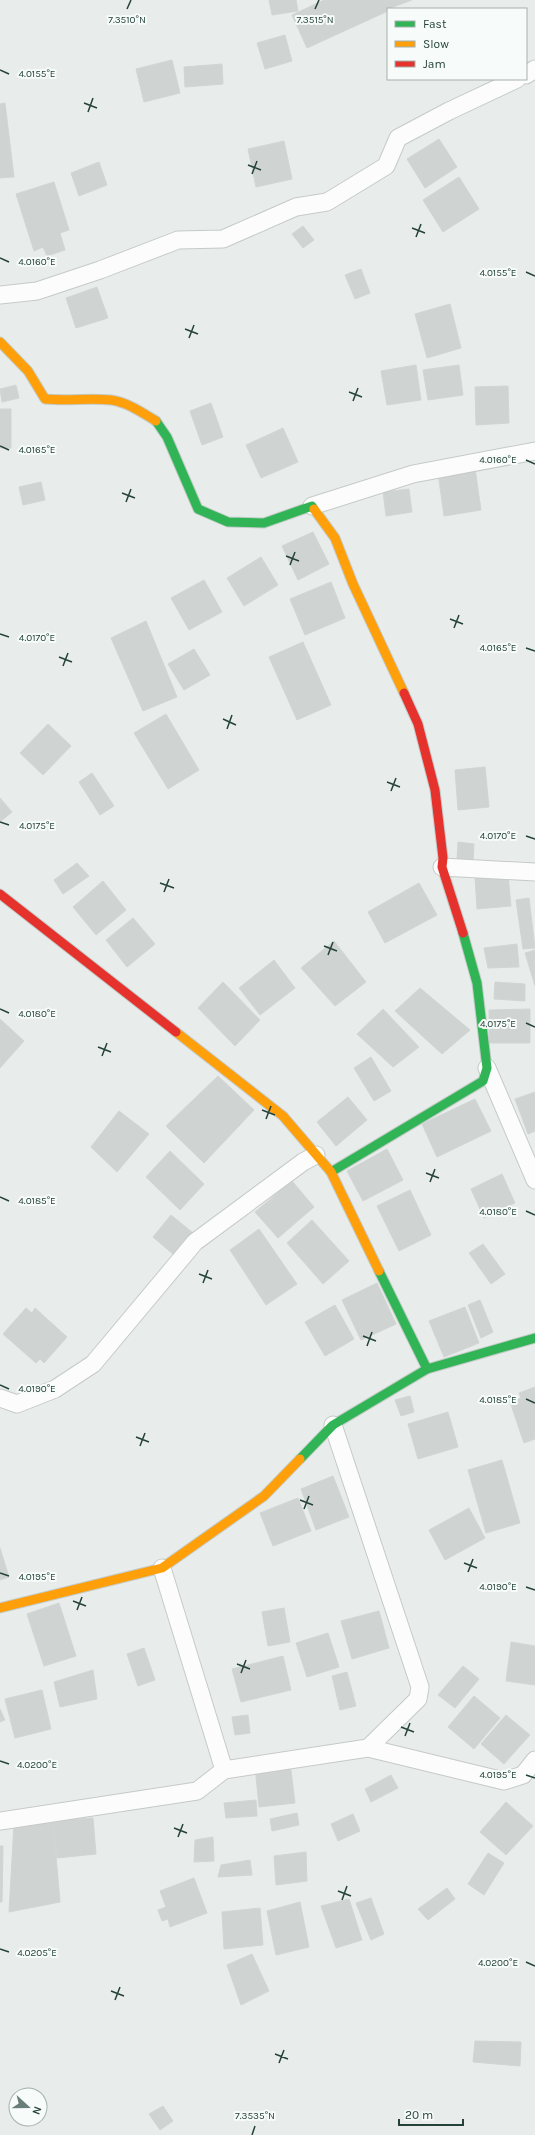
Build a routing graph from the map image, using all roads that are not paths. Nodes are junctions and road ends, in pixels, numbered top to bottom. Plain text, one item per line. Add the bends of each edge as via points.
1 (515, 80) edge
2 (0, 295) edge
3 (0, 342) edge
4 (535, 451) edge
5 (312, 506) junction
6 (442, 867) junction
7 (535, 872) edge
8 (0, 894) edge
9 (487, 1068) junction
10 (316, 1155) junction
11 (331, 1172) junction
12 (535, 1180) edge
13 (535, 1338) edge
14 (427, 1369) junction
15 (0, 1398) edge
16 (333, 1425) junction
17 (162, 1568) junction
18 (0, 1608) edge
19 (368, 1748) junction
20 (535, 1760) edge
21 (224, 1770) junction
22 (0, 1821) edge

1 - 2 street via 398,138 386,166 327,202 296,207 223,239 178,240 37,291
3 - 5 street via 28,371 45,399 112,400 134,408 157,421 167,437 198,509 228,522 264,523
4 - 5 street via 414,474
5 - 6 street via 336,538 353,584 418,724 436,790
6 - 7 street
6 - 9 street via 477,983
8 - 10 street via 282,1116
9 - 11 street via 483,1081
9 - 12 street
10 - 11 street
10 - 15 street via 196,1242 93,1364 54,1390 17,1404
11 - 14 street
13 - 14 street
14 - 16 street
16 - 17 street via 264,1496
16 - 19 street via 420,1687 418,1699
17 - 18 street
17 - 21 street
19 - 20 street via 504,1780 523,1775
19 - 21 street
21 - 22 street via 197,1791

